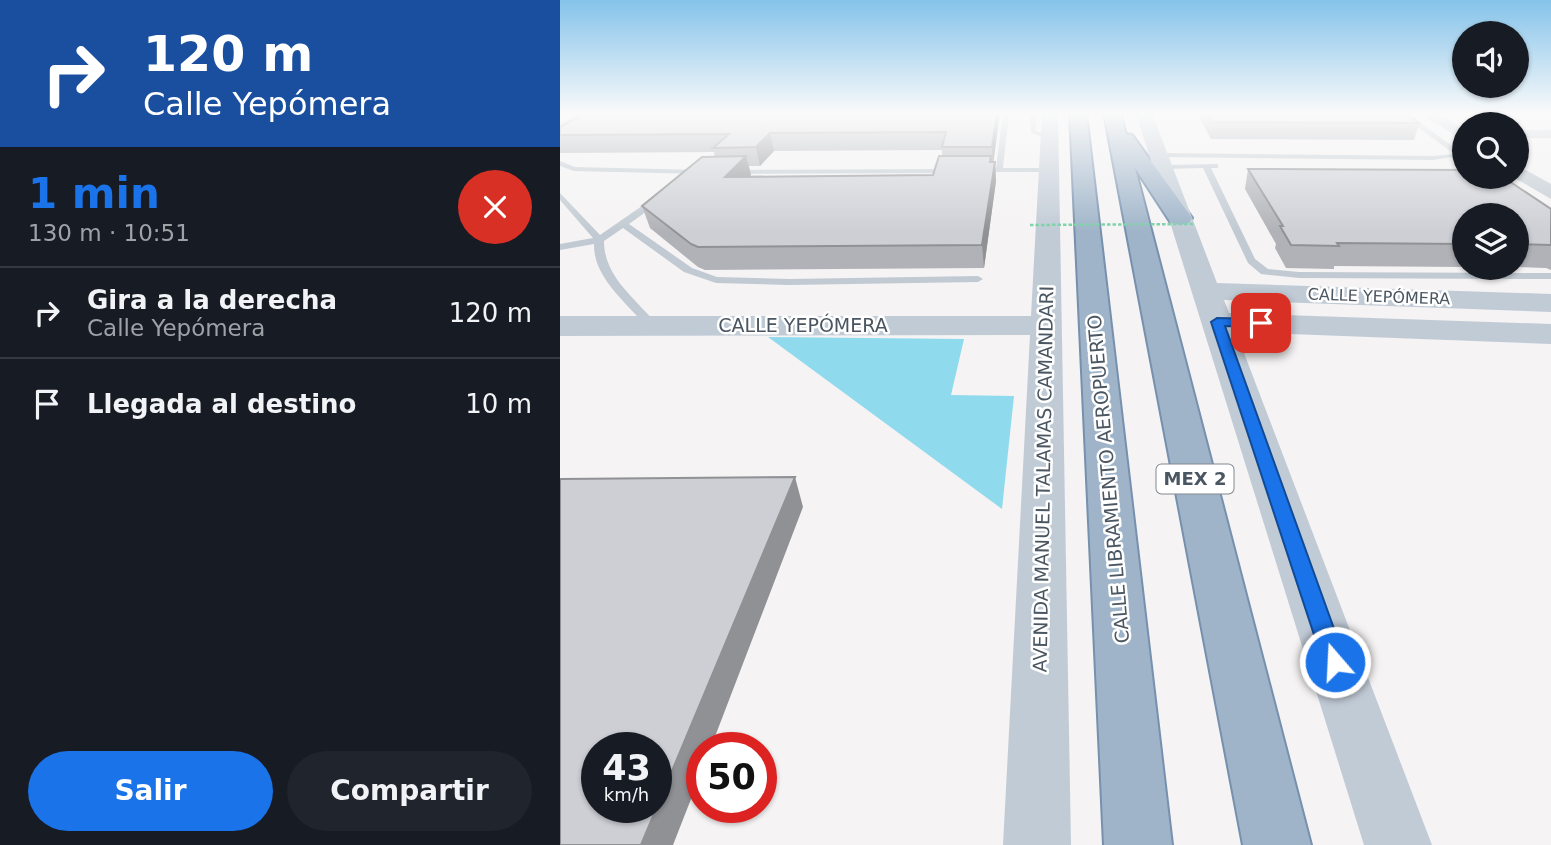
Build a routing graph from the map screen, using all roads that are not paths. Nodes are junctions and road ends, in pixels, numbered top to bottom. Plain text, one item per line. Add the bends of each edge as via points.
1 (1001, 152) edge
2 (1030, 152) edge
3 (1074, 152) edge
4 (1081, 152) edge
5 (1087, 152) edge
6 (1110, 152) edge
7 (1142, 152) edge
8 (1457, 152) edge
9 (1162, 161) junction
10 (560, 163) edge
11 (1452, 165) edge
12 (1206, 166) junction
13 (1220, 166) dead end
14 (1260, 166) edge
15 (999, 170) junction
16 (692, 172) junction
17 (706, 172) edge
18 (719, 172) edge
19 (1529, 179) edge
20 (681, 183) edge
21 (671, 190) edge
22 (1551, 193) edge
23 (560, 195) edge
24 (1187, 221) junction
25 (622, 223) junction
26 (599, 240) junction
27 (560, 247) edge
28 (1551, 276) edge
29 (978, 279) dead end
30 (1551, 303) edge
31 (1212, 307) junction
32 (1045, 325) junction
33 (560, 326) edge
34 (652, 326) junction
35 (1551, 334) edge
36 (1037, 845) edge
37 (1138, 845) edge
38 (1277, 845) edge
39 (1398, 845) edge

1 - 15 lane
2 - 15 lane
3 - 32 main road, AVENIDA MANUEL TALAMAS CAMANDARI
4 - 37 highway, CALLE LIBRAMIENTO AEROPUERTO
5 - 38 highway, MEX 2
6 - 24 highway
7 - 9 main road
8 - 9 lane via 1461,155 1433,158
9 - 12 lane
9 - 24 main road
10 - 16 lane via 574,169
11 - 14 lane
12 - 13 lane
12 - 28 lane via 1247,257 1265,272
15 - 18 lane
16 - 17 lane
16 - 20 lane
19 - 22 street
21 - 25 lane
23 - 26 lane
24 - 31 main road
25 - 26 lane
25 - 29 lane via 688,270 716,279
26 - 27 lane
26 - 34 lane via 600,261
30 - 31 main road, CALLE YEPÓMERA
31 - 35 main road, CALLE YEPÓMERA
31 - 39 main road
32 - 34 main road, CALLE YEPÓMERA
32 - 36 main road, AVENIDA MANUEL TALAMAS CAMANDARI
33 - 34 main road, CALLE YEPÓMERA

